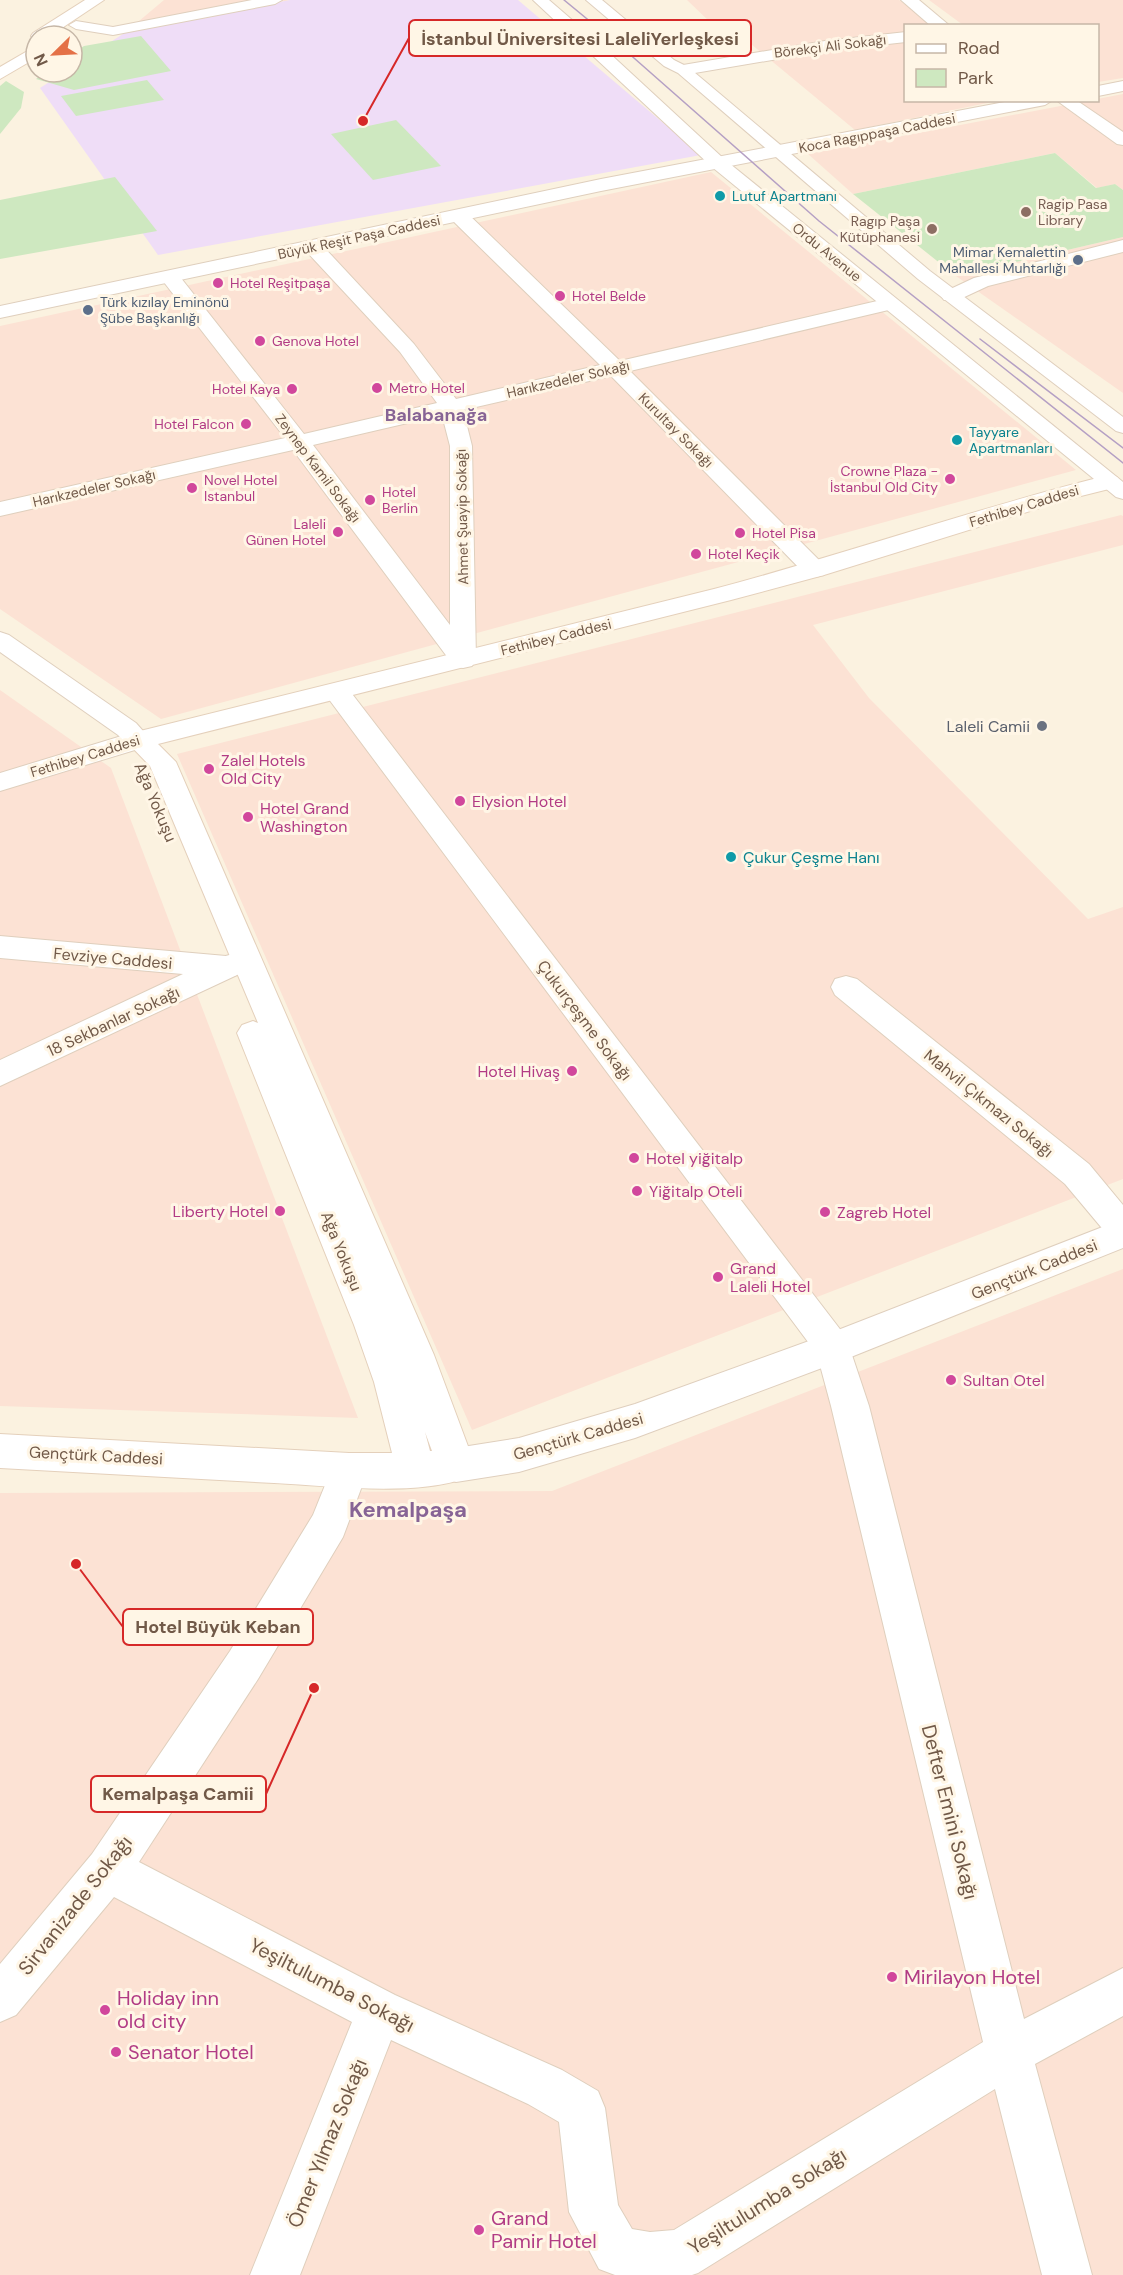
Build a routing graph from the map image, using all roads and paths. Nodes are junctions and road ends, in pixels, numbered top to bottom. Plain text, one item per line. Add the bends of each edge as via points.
1 (96, 0) edge
2 (110, 0) edge
3 (275, 0) edge
4 (540, 0) edge
5 (593, 0) edge
6 (909, 0) edge
7 (58, 24) edge
8 (76, 24) edge
9 (939, 24) edge
10 (84, 26) edge
11 (904, 37) edge
12 (24, 43) edge
13 (4, 52) dead end
14 (24, 59) edge
15 (683, 70) junction
16 (0, 74) edge
17 (1123, 86) edge
18 (1099, 91) edge
19 (1035, 102) edge
20 (1067, 102) edge
21 (1123, 140) edge
22 (779, 151) junction
23 (718, 163) junction
24 (459, 216) junction
25 (1123, 246) edge
26 (313, 247) junction
27 (170, 277) junction
28 (951, 296) junction
29 (890, 304) junction
30 (0, 312) edge
31 (615, 368) junction
32 (451, 407) junction
33 (1123, 427) edge
34 (299, 442) junction
35 (1118, 484) edge
36 (0, 509) edge
37 (815, 570) junction
38 (0, 640) edge
39 (463, 660) junction
40 (338, 692) junction
41 (138, 740) junction
42 (0, 782) edge
43 (0, 947) edge
44 (236, 964) junction
45 (846, 987) dead end
46 (0, 1074) edge
47 (1123, 1231) edge
48 (833, 1348) junction
49 (0, 1450) edge
50 (456, 1465) junction
51 (350, 1470) junction
52 (415, 1470) junction
53 (108, 1870) junction
54 (1123, 1991) edge
55 (0, 1999) edge
56 (379, 2011) junction
57 (1009, 2053) junction
58 (676, 2265) edge
59 (275, 2275) edge
60 (1067, 2275) edge

1 - 7 street
2 - 8 street
3 - 10 street via 113,31
4 - 23 street, Ordu Avenue
5 - 15 street via 669,63
6 - 9 street
11 - 15 street, Börekçi Ali Sokağı
12 - 13 street
14 - 16 street
15 - 22 street
17 - 18 street
19 - 22 street, Koca Ragıppaşa Caddesi
20 - 21 street
22 - 23 street, Koca Ragıppaşa Caddesi
22 - 28 street
23 - 24 street, Büyük Reşit Paşa Caddesi
23 - 29 street, Ordu Avenue
24 - 26 street, Büyük Reşit Paşa Caddesi
24 - 31 street, Kurultay Sokağı
25 - 28 street via 981,282
26 - 27 street, Büyük Reşit Paşa Caddesi
26 - 32 street, Ahmet Şuayip Sokağı via 407,348
27 - 30 street, Büyük Reşit Paşa Caddesi
27 - 34 street, Zeynep Kamil Sokağı
28 - 33 street
29 - 31 street, Harıkzedeler Sokağı
29 - 35 street, Ordu Avenue
31 - 32 street, Harıkzedeler Sokağı
31 - 37 street, Kurultay Sokağı
32 - 34 street, Harıkzedeler Sokağı
32 - 39 street, Ahmet Şuayip Sokağı via 461,446
34 - 36 street, Harıkzedeler Sokağı
34 - 39 street, Zeynep Kamil Sokağı
35 - 37 street, Fethibey Caddesi via 1061,494
37 - 39 street, Fethibey Caddesi
38 - 41 street
39 - 40 street, Fethibey Caddesi
40 - 41 street, Fethibey Caddesi
40 - 48 street, Çukurçeşme Sokağı
41 - 42 street, Fethibey Caddesi
41 - 44 street, Ağa Yokuşu via 137,756
43 - 44 street, Fevziye Caddesi
44 - 46 street, 18 Sekbanlar Sokağı
44 - 50 street, Ağa Yokuşu via 416,1355
44 - 52 street, Ağa Yokuşu via 391,1375
45 - 47 street, Mahvil Çıkmazı Sokağı via 1077,1174
47 - 48 street, Gençtürk Caddesi
48 - 50 street, Gençtürk Caddesi via 635,1421 519,1455
48 - 57 street, Defter Emini Sokağı
49 - 51 street, Gençtürk Caddesi
50 - 52 street, Gençtürk Caddesi
51 - 52 street, Gençtürk Caddesi
51 - 53 street, Sirvanizade Sokağı via 329,1524 244,1665
53 - 55 street, Sirvanizade Sokağı
53 - 56 street, Yeşiltulumba Sokağı
54 - 57 street, Yeşiltulumba Sokağı
56 - 58 street, Yeşiltulumba Sokağı via 546,2087 581,2108 594,2212 616,2251
56 - 59 street, Ömer Yılmaz Sokağı
57 - 58 street, Yeşiltulumba Sokağı
57 - 60 street, Defter Emini Sokağı

